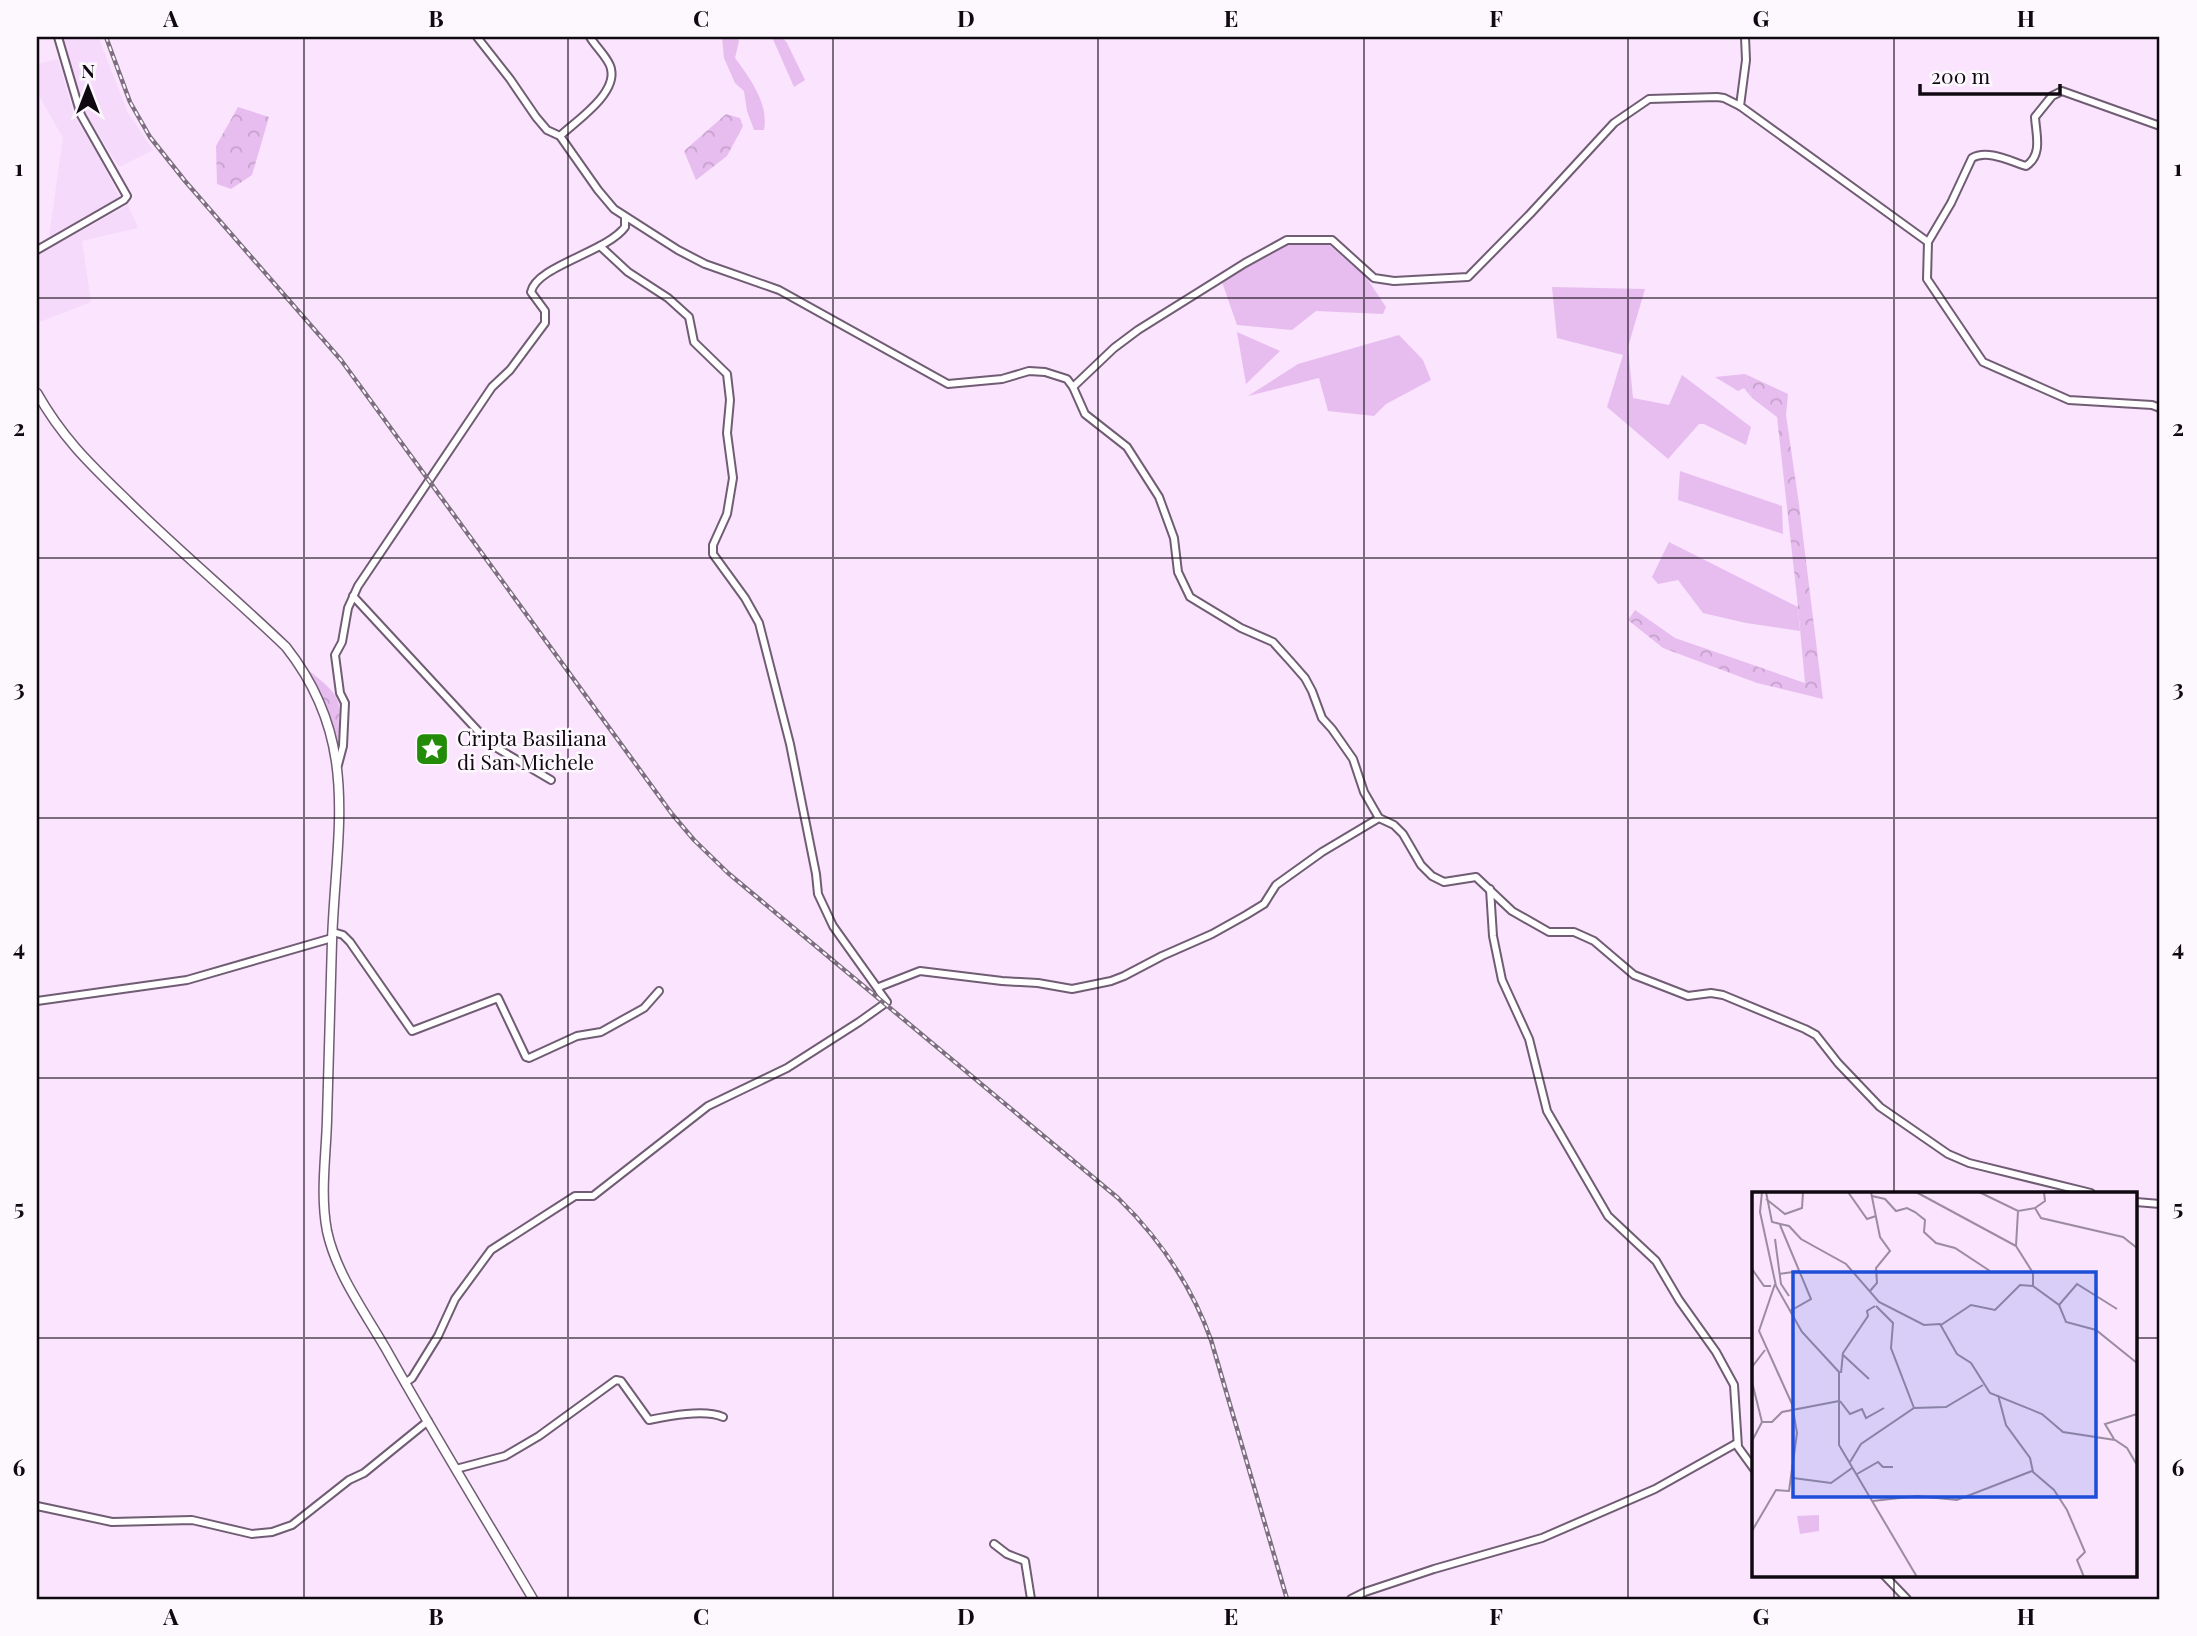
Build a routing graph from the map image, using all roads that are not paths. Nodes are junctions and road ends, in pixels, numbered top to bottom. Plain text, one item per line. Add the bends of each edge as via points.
1 (58, 37) edge
2 (477, 37) edge
3 (590, 37) edge
4 (1745, 37) edge
5 (1740, 106) junction
6 (2160, 126) edge
7 (559, 136) junction
8 (625, 217) junction
9 (1928, 242) junction
10 (600, 246) junction
11 (37, 250) edge
12 (1073, 387) junction
13 (37, 393) edge
14 (2160, 408) edge
15 (353, 596) junction
16 (338, 765) junction
17 (551, 780) dead end
18 (1379, 818) junction
19 (1490, 889) junction
20 (332, 935) junction
21 (878, 989) junction
22 (659, 991) dead end
23 (37, 1001) edge
24 (2087, 1192) edge
25 (2138, 1202) edge
26 (2160, 1204) edge
27 (405, 1383) junction
28 (723, 1417) dead end
29 (428, 1421) junction
30 (1737, 1443) junction
31 (1752, 1467) edge
32 (456, 1469) junction
33 (37, 1506) edge
34 (994, 1544) dead end
35 (1885, 1576) edge
36 (533, 1599) edge
37 (1031, 1599) edge
38 (1351, 1599) edge
39 (1907, 1599) edge

1 - 11 street via 81,115 127,196
2 - 7 street via 536,117
3 - 7 street via 610,64 610,82 602,97
4 - 5 street
5 - 9 street
5 - 12 street via 1717,97 1649,99 1614,123 1468,277 1374,278 1332,240 1287,240 1138,330
6 - 9 street via 2062,91 2052,96 2035,117 2038,147 2030,164 1979,153 1972,158
7 - 8 street via 598,190
8 - 10 street via 623,230
8 - 12 street via 705,264 779,290 948,384 1002,379 1030,371 1067,379
9 - 14 street via 1927,279 1983,362 2069,400
10 - 15 street via 546,273 533,285 531,292 545,311 545,323 492,387
10 - 21 street via 689,317 694,342 727,374 733,478 713,554 758,623 790,744 818,894 833,926
12 - 18 street via 1085,414 1127,447 1159,497 1174,538 1178,572 1190,597 1273,642 1291,662 1312,691 1322,718 1353,759
13 - 16 main road via 81,456 286,647 318,699
15 - 16 street via 335,655 345,703
15 - 17 street via 491,744
16 - 20 main road
18 - 19 street via 1403,834 1421,865 1439,881 1476,877
18 - 21 street via 1276,885 1264,904 1246,915 1111,981 1072,989 920,971
19 - 24 street via 1512,911 1537,926 1549,932 1574,932 1594,941 1649,982 1688,996 1723,995 1816,1035 1880,1107 1958,1160
19 - 30 street via 1502,980 1529,1040 1547,1111 1608,1216 1656,1261 1716,1352 1734,1385
20 - 22 street via 343,935 350,942 412,1031 498,998 529,1058 601,1032 644,1008
20 - 23 street via 187,980
20 - 27 main road via 323,1190 327,1228 334,1257
21 - 27 street via 887,1002 871,1015 787,1068 708,1106 593,1196 575,1196 493,1247 455,1299 438,1336
25 - 26 street
27 - 29 main road
28 - 32 street via 678,1414 649,1420 616,1380 505,1456
29 - 32 main road
29 - 33 street via 292,1525 272,1532 252,1534 192,1520 112,1522
30 - 31 street
30 - 38 street via 1655,1489 1542,1538
32 - 36 main road
34 - 37 street via 1026,1562
35 - 39 street

